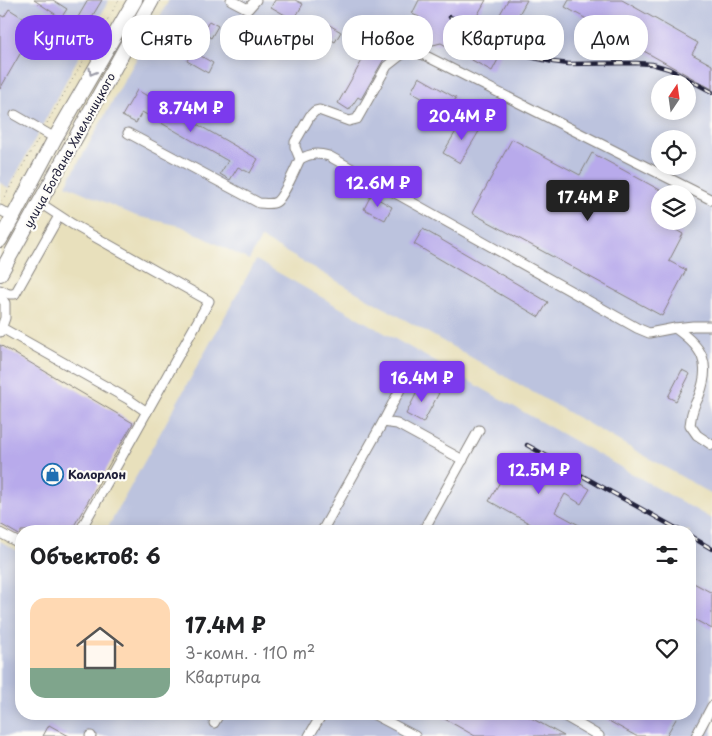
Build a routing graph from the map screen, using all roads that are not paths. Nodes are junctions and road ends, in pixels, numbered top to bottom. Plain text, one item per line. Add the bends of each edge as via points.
1 (135, 0) edge
2 (152, 0) edge
3 (231, 0) edge
4 (256, 0) edge
5 (15, 115) dead end
6 (128, 133) dead end
7 (49, 135) junction
8 (300, 159) junction
9 (712, 200) edge
10 (40, 203) junction
11 (0, 210) edge
12 (59, 216) junction
13 (14, 217) junction
14 (0, 240) edge
15 (0, 274) edge
16 (0, 290) edge
17 (0, 296) edge
18 (712, 326) edge
19 (675, 328) junction
20 (1, 330) edge
21 (406, 378) dead end
22 (147, 412) junction
23 (383, 422) junction
24 (479, 430) dead end
25 (712, 445) edge
26 (463, 460) junction
27 (83, 525) edge
28 (325, 525) edge
29 (426, 525) edge
30 (0, 533) edge
31 (15, 541) edge
32 (712, 706) edge
33 (216, 720) edge
34 (318, 720) edge
35 (384, 720) edge
36 (571, 720) edge
37 (214, 723) dead end
38 (309, 736) edge
39 (415, 736) edge
40 (599, 736) edge
41 (696, 736) edge

1 -> 7 highway, улица Богдана Хмельницкого
2 - 10 highway, улица Богдана Хмельницкого
3 - 4 lane via 248,9
5 - 7 lane
6 - 8 lane via 260,203 276,202 281,197
7 - 13 highway, улица Богдана Хмельницкого
8 - 9 lane via 294,142 315,111 324,110 357,120 387,66 408,50 424,55
8 - 19 lane via 317,153 330,156 637,328 649,333
10 - 12 lane
10 - 15 highway, улица Богдана Хмельницкого
11 - 13 lane
12 - 16 lane via 15,294
12 - 22 lane via 209,301
13 - 14 highway, улица Богдана Хмельницкого
17 - 20 lane via 5,303
18 - 19 lane
19 - 25 lane via 693,342 703,356 706,374 692,410 690,425 697,436
20 - 22 lane
21 - 23 lane
22 - 27 lane
23 - 26 lane via 397,424
23 - 28 lane
24 - 26 lane
26 - 29 lane
30 - 31 lane
32 - 41 lane
33 - 37 lane
34 - 38 lane
35 - 39 lane
36 - 40 lane

